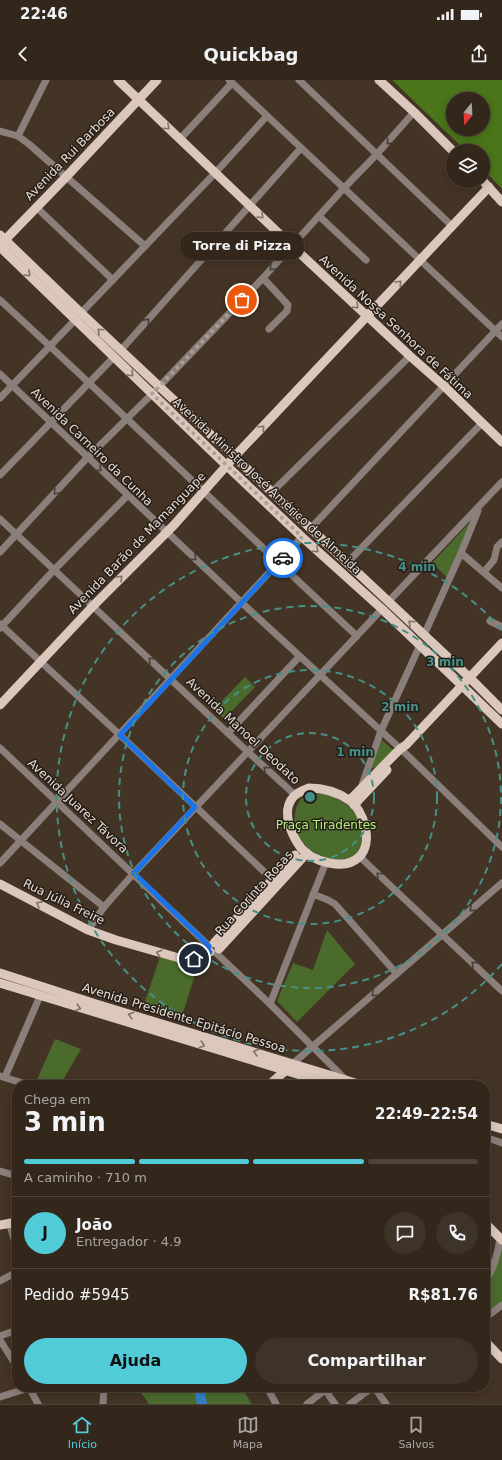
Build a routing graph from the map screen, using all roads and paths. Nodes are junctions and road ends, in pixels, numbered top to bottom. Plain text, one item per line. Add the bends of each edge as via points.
1 (46, 80) edge
2 (118, 80) edge
3 (157, 80) edge
4 (299, 80) edge
5 (379, 80) edge
6 (231, 82) edge
7 (139, 100) junction
8 (414, 112) junction
9 (267, 116) junction
10 (0, 131) edge
11 (18, 136) junction
12 (180, 139) junction
13 (446, 144) edge
14 (302, 148) junction
15 (377, 154) junction
16 (216, 172) junction
17 (66, 177) junction
18 (344, 188) junction
19 (483, 188) edge
20 (490, 188) edge
21 (502, 202) edge
22 (251, 206) junction
23 (36, 207) junction
24 (319, 216) junction
25 (452, 226) junction
26 (1, 242) edge
27 (145, 246) junction
28 (292, 246) junction
29 (366, 260) dead end
30 (420, 260) junction
31 (262, 278) junction
32 (113, 280) junction
33 (0, 300) edge
34 (367, 316) junction
35 (78, 317) junction
36 (502, 324) edge
37 (269, 328) dead end
38 (496, 331) junction
39 (502, 337) edge
40 (50, 346) junction
41 (121, 350) junction
42 (410, 356) junction
43 (114, 357) junction
44 (0, 374) edge
45 (89, 383) junction
46 (12, 386) junction
47 (159, 386) junction
48 (444, 386) junction
49 (152, 394) junction
50 (0, 398) edge
51 (127, 419) junction
52 (51, 422) junction
53 (482, 423) junction
54 (502, 442) edge
55 (235, 456) junction
56 (87, 458) junction
57 (227, 466) junction
58 (0, 475) edge
59 (502, 482) edge
60 (203, 492) junction
61 (272, 492) junction
62 (127, 496) junction
63 (478, 508) junction
64 (0, 519) edge
65 (310, 529) junction
66 (166, 532) junction
67 (17, 535) junction
68 (302, 537) junction
69 (502, 542) edge
70 (0, 552) edge
71 (461, 553) junction
72 (347, 563) junction
73 (278, 564) junction
74 (54, 570) junction
75 (484, 572) junction
76 (502, 588) edge
77 (242, 603) junction
78 (93, 606) junction
79 (385, 606) junction
80 (490, 621) dead end
81 (1, 626) edge
82 (502, 627) edge
83 (424, 635) junction
84 (357, 636) junction
85 (502, 643) edge
86 (420, 645) junction
87 (299, 657) junction
88 (40, 663) junction
89 (320, 676) junction
90 (470, 678) junction
91 (171, 679) junction
92 (462, 686) junction
93 (0, 705) edge
94 (502, 710) edge
95 (502, 724) edge
96 (381, 731) junction
97 (228, 733) junction
98 (120, 735) junction
99 (0, 748) edge
100 (403, 749) junction
101 (248, 752) junction
102 (360, 788) junction
103 (295, 795) junction
104 (57, 801) junction
105 (352, 803) junction
106 (195, 807) junction
107 (0, 824) edge
108 (21, 840) junction
109 (502, 847) edge
110 (304, 851) junction
111 (360, 857) junction
112 (326, 862) junction
113 (0, 863) edge
114 (134, 873) junction
115 (274, 881) junction
116 (502, 883) edge
117 (0, 884) edge
118 (313, 894) junction
119 (104, 907) junction
120 (88, 930) junction
121 (442, 935) junction
122 (213, 949) junction
123 (0, 973) edge
124 (397, 974) junction
125 (0, 983) edge
126 (502, 991) edge
127 (40, 996) junction
128 (270, 1004) junction
129 (312, 1047) junction
130 (293, 1064) junction
131 (285, 1070) junction
132 (2, 1076) edge
133 (14, 1080) edge
134 (274, 1080) edge
135 (317, 1080) edge
136 (345, 1080) joint
137 (490, 1125) edge
138 (502, 1129) edge
139 (490, 1139) edge
140 (502, 1143) edge
141 (0, 1171) edge
142 (12, 1175) edge
143 (490, 1228) edge
144 (501, 1238) edge
145 (499, 1259) edge
146 (490, 1273) edge
147 (12, 1275) edge
148 (0, 1281) edge
149 (502, 1305) edge
150 (490, 1314) edge
151 (12, 1332) edge
152 (0, 1336) edge
153 (0, 1340) edge
154 (490, 1346) edge
155 (12, 1359) edge
156 (502, 1359) edge
157 (15, 1392) edge
158 (32, 1392) edge
159 (104, 1392) edge
160 (270, 1392) edge
161 (320, 1392) edge
162 (327, 1392) edge
163 (367, 1392) edge
164 (378, 1392) edge
165 (0, 1397) edge
166 (38, 1404) edge
167 (103, 1404) edge
168 (276, 1404) edge
169 (307, 1404) edge
170 (335, 1404) edge
171 (350, 1404) edge
172 (386, 1404) edge

1 - 11 street
2 - 7 main road, Avenida Nossa Senhora de Fátima
3 - 7 main road, Avenida Rui Barbosa
4 - 15 street
5 - 8 main road
6 - 9 street
6 - 12 street
7 -> 12 main road, Avenida Nossa Senhora de Fátima
7 - 17 main road, Avenida Rui Barbosa
8 - 13 main road
8 -> 15 street
9 - 14 street
9 - 16 street
10 - 11 street
11 - 17 street
12 - 16 main road, Avenida Nossa Senhora de Fátima
14 - 18 street
14 - 22 street
15 - 18 street
15 - 25 street
16 - 22 main road, Avenida Nossa Senhora de Fátima
16 - 27 street
17 - 23 main road, Avenida Rui Barbosa
17 - 27 street
18 - 24 street
18 - 30 street
19 - 25 main road, Avenida Barão de Mamanguape
20 - 21 main road
22 -> 28 main road, Avenida Nossa Senhora de Fátima
41 -> 22 street
23 - 26 main road, Avenida Rui Barbosa
23 - 32 street
24 - 28 street
24 - 29 street
25 - 30 main road, Avenida Barão de Mamanguape
26 - 35 main road, Avenida Ministro José Américo de Almeida
27 - 32 street
28 -> 31 street
28 -> 34 main road, Avenida Nossa Senhora de Fátima
34 -> 30 main road, Avenida Barão de Mamanguape
30 - 38 street
31 - 37 street via 288,306 287,311
31 - 47 street
32 - 35 street
33 - 40 street
34 - 42 main road, Avenida Nossa Senhora de Fátima
55 -> 34 main road, Avenida Barão de Mamanguape
35 - 40 street
41 -> 35 main road, Avenida Ministro José Américo de Almeida
35 - 43 main road, Avenida Ministro José Américo de Almeida
36 - 38 street
38 - 39 street
38 - 48 street
40 - 45 street
40 - 46 street
41 - 47 main road, Avenida Ministro José Américo de Almeida
42 - 48 main road, Avenida Nossa Senhora de Fátima
42 - 61 street
43 - 45 street
43 -> 49 main road, Avenida Ministro José Américo de Almeida
44 - 46 street, Avenida Carneiro da Cunha
45 - 51 street
45 - 52 street
46 - 50 street
46 - 52 street, Avenida Carneiro da Cunha
47 - 49 street
47 - 55 main road, Avenida Ministro José Américo de Almeida
48 - 53 main road, Avenida Nossa Senhora de Fátima
48 - 65 street
49 - 51 street
49 - 57 main road, Avenida Ministro José Américo de Almeida
51 - 56 street
51 - 60 street
52 - 56 street, Avenida Carneiro da Cunha
52 - 58 street
53 - 54 main road, Avenida Nossa Senhora de Fátima
53 - 72 street
55 - 57 main road, Avenida Barão de Mamanguape
55 - 61 main road, Avenida Ministro José Américo de Almeida
56 -> 62 street, Avenida Carneiro da Cunha
56 -> 67 street
57 - 60 main road, Avenida Barão de Mamanguape
57 - 68 main road, Avenida Ministro José Américo de Almeida
59 - 63 street
60 - 66 main road, Avenida Barão de Mamanguape
60 - 73 street
61 - 65 main road, Avenida Ministro José Américo de Almeida
62 - 66 street, Avenida Carneiro da Cunha
62 - 74 street
63 - 71 street
63 - 79 street
64 - 67 street, Avenida Manoel Deodato
65 - 72 main road, Avenida Ministro José Américo de Almeida
66 -> 77 street, Avenida Carneiro da Cunha
78 -> 66 main road, Avenida Barão de Mamanguape
67 - 70 street
67 - 74 street, Avenida Manoel Deodato
68 - 73 street
68 -> 79 main road, Avenida Ministro José Américo de Almeida
69 - 75 street via 497,547 494,560
71 - 75 street
71 - 83 street
72 - 79 main road, Avenida Ministro José Américo de Almeida
73 - 77 street
73 - 84 street
74 - 78 street, Avenida Manoel Deodato
74 - 81 street
75 - 76 street
77 - 87 street, Avenida Carneiro da Cunha
77 - 91 street
78 - 88 main road, Avenida Barão de Mamanguape
91 -> 78 street, Avenida Manoel Deodato
83 -> 79 main road, Avenida Ministro José Américo de Almeida
79 - 84 street
79 - 86 main road, Avenida Ministro José Américo de Almeida
80 - 82 street
81 - 88 street
83 - 90 main road, Avenida Ministro José Américo de Almeida
84 - 89 street
85 - 90 main road
86 - 92 main road, Avenida Ministro José Américo de Almeida
86 - 96 street
87 - 89 street, Avenida Carneiro da Cunha
87 - 97 street
88 - 93 main road, Avenida Barão de Mamanguape
88 - 98 street
89 - 96 street, Avenida Carneiro da Cunha
89 - 101 street
90 - 92 main road
90 - 94 main road, Avenida Ministro José Américo de Almeida
91 - 97 street, Avenida Manoel Deodato
91 - 98 street
92 - 95 main road, Avenida Ministro José Américo de Almeida
92 - 100 main road
96 - 100 street, Avenida Carneiro da Cunha
96 - 102 street
97 - 101 street, Avenida Manoel Deodato
98 - 104 street
98 - 106 street
99 - 104 street, Avenida Juarez Távora
100 - 102 main road
100 - 105 main road
100 - 109 street, Avenida Carneiro da Cunha
103 -> 101 street, Avenida Manoel Deodato
101 - 106 street
102 - 105 main road
103 - 105 main road via 309,788 316,788 337,793
103 - 110 main road via 288,806 289,824
104 - 108 street
104 - 114 street, Avenida Juarez Távora
105 - 111 main road via 367,830 367,842
106 - 114 street
106 - 115 street
107 - 108 street
108 - 113 street
108 - 119 street
110 - 112 main road
110 - 115 main road, Rua Corinta Rosas
111 - 112 main road via 342,865
121 -> 111 street
112 - 118 street
114 - 119 street
114 - 122 street, Avenida Juarez Távora
115 - 122 main road, Rua Corinta Rosas
116 -> 121 street
120 -> 117 main road, Rua Júlia Freire
118 - 124 street via 335,904
118 - 128 street
119 - 120 street
122 -> 120 main road, Rua Júlia Freire via 194,959 183,960
121 - 124 street
126 -> 121 street
122 - 128 street, Avenida Juarez Távora
130 -> 123 main road, Avenida Presidente Epitácio Pessoa
124 -> 129 street
125 - 127 main road, Avenida Presidente Epitácio Pessoa
127 -> 131 main road, Avenida Presidente Epitácio Pessoa
127 - 132 street
128 - 129 street, Avenida Juarez Távora
129 - 130 street
129 - 136 street, Avenida Juarez Távora
130 - 131 street
130 - 136 main road, Avenida Presidente Epitácio Pessoa
131 - 134 main road
131 - 135 main road, Avenida Presidente Epitácio Pessoa
132 - 133 street
137 - 138 main road
139 - 140 street
141 - 142 street
143 - 144 main road
144 - 145 street
145 - 146 street
147 - 148 street
149 - 150 street
151 - 152 street
153 - 155 street
154 - 156 main road
157 - 165 street
158 - 166 street
159 - 167 street
160 - 168 street
161 - 169 street
162 - 170 street
163 - 171 street
164 - 172 street

